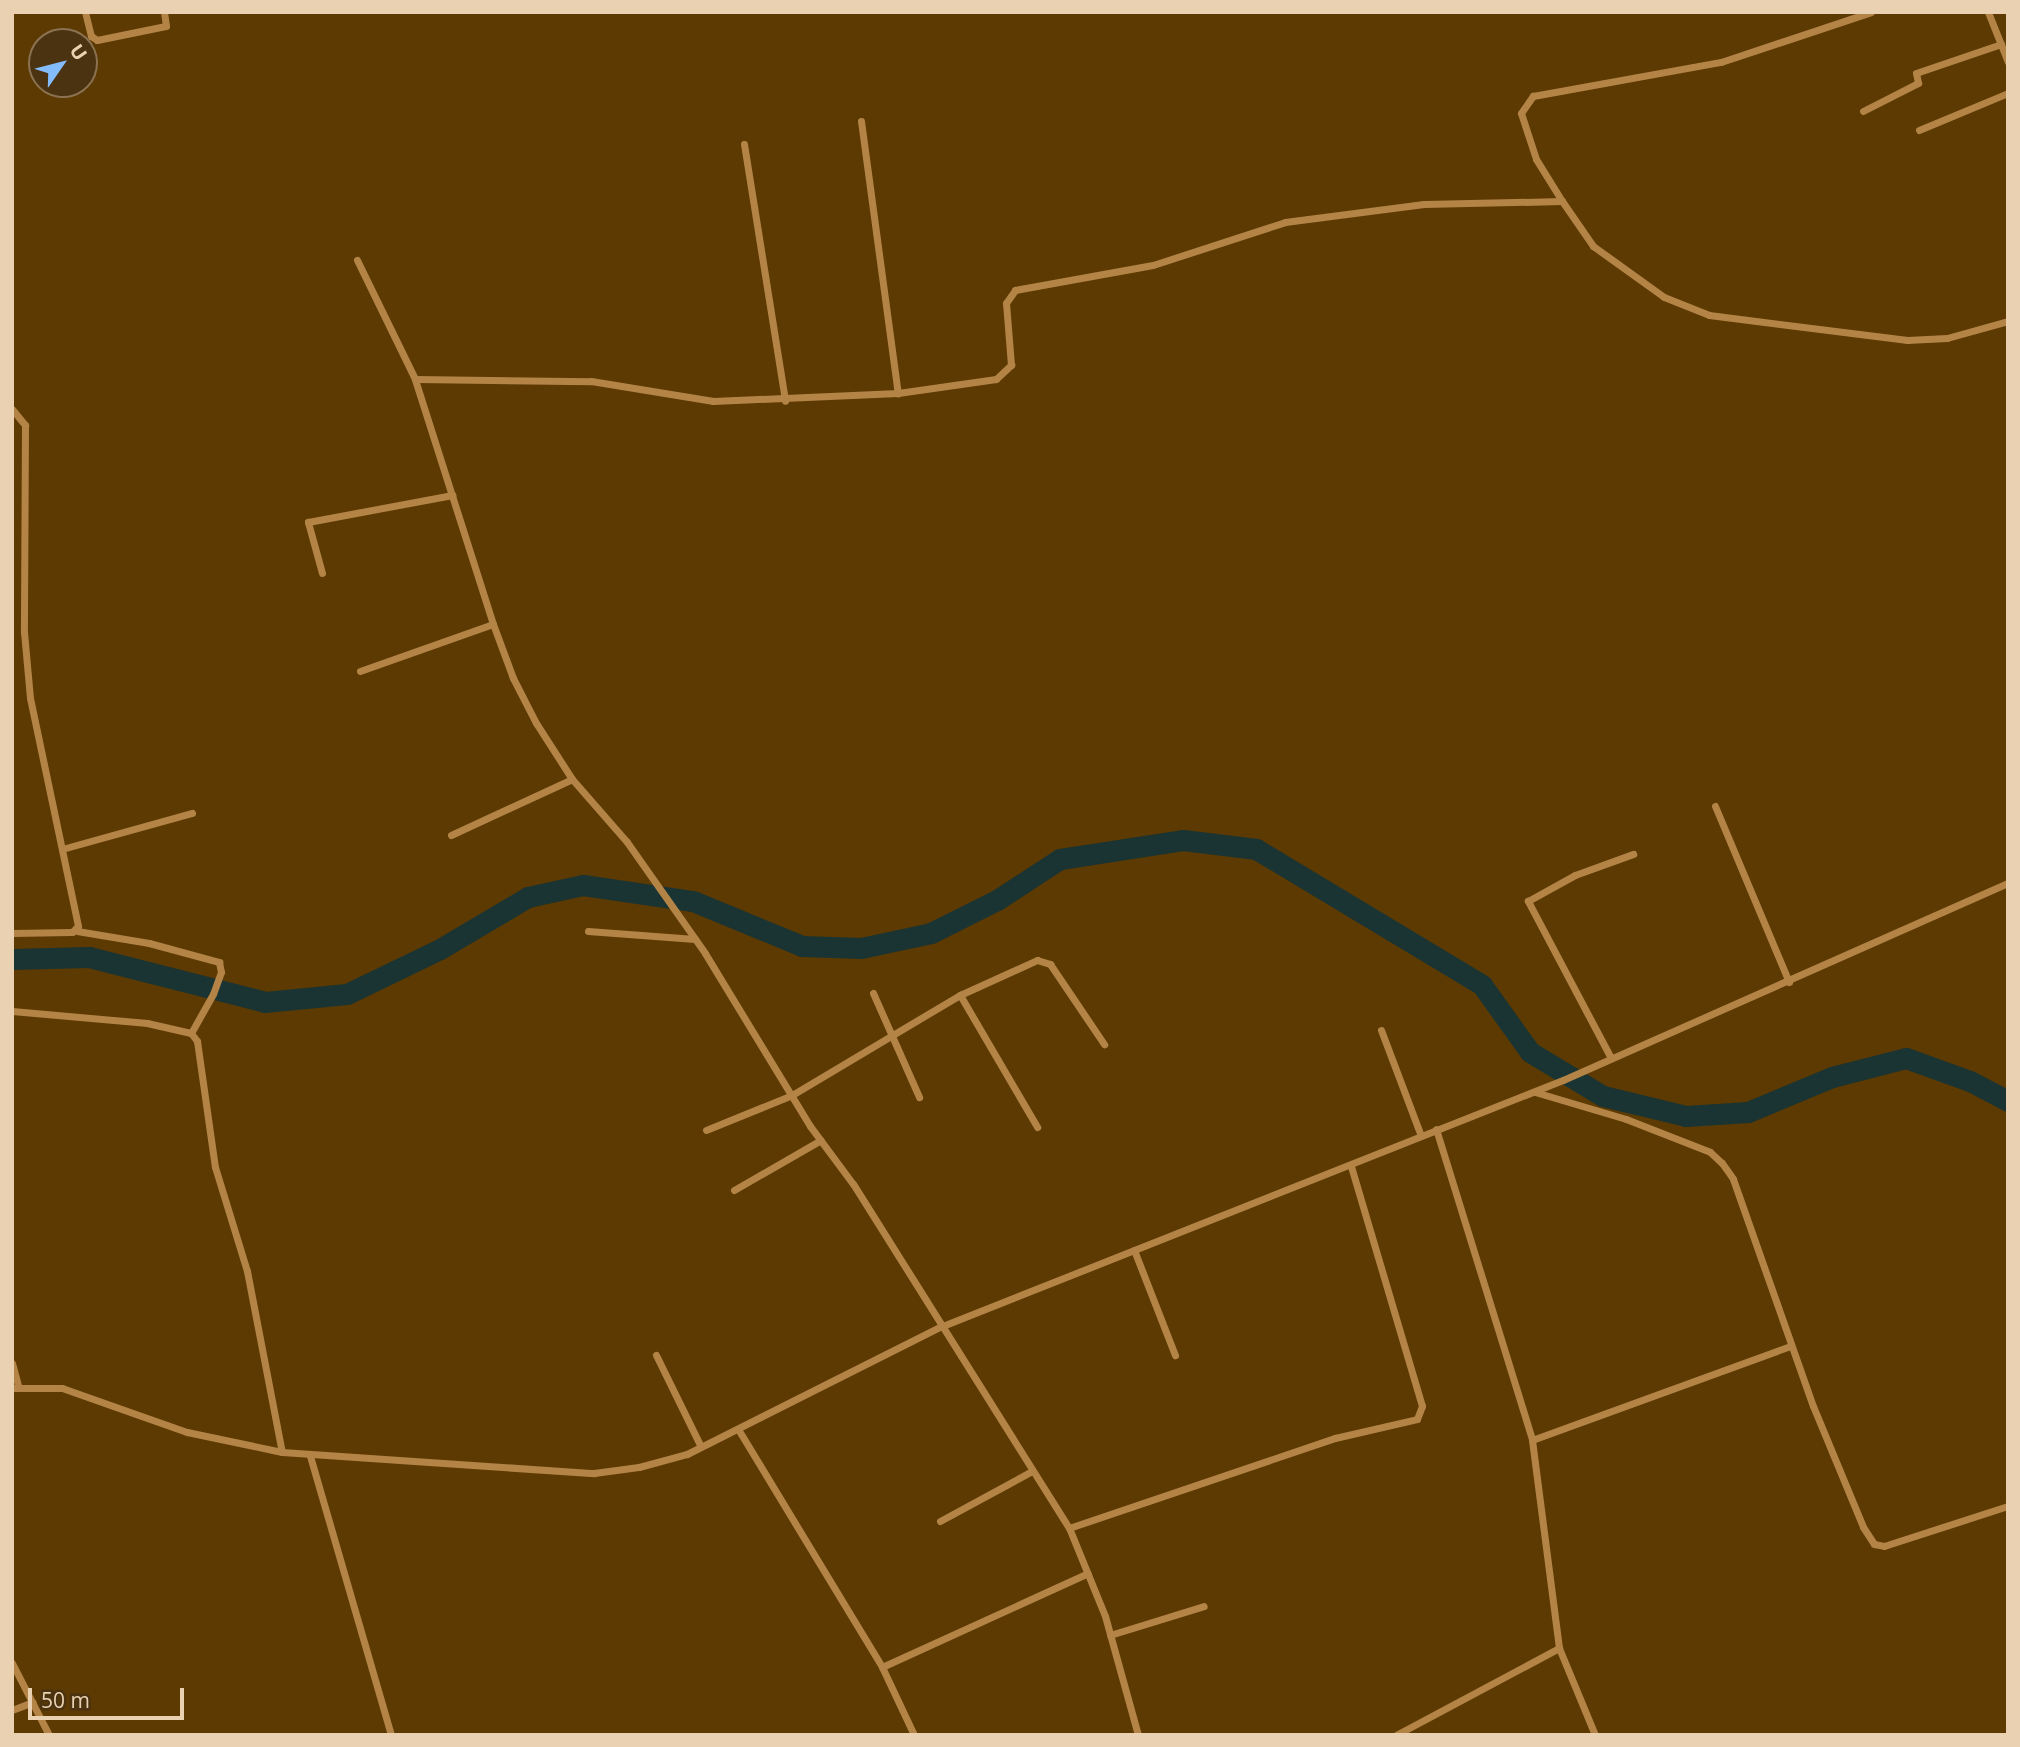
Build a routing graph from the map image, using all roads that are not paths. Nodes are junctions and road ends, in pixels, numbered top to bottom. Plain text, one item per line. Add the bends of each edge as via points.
1 (85, 12) edge
2 (164, 12) edge
3 (1871, 12) edge
4 (1988, 12) edge
5 (2001, 44) junction
6 (2008, 62) edge
7 (2008, 93) edge
8 (1863, 111) dead end
9 (861, 121) dead end
10 (1919, 130) dead end
11 (744, 144) dead end
12 (1562, 201) junction
13 (357, 260) dead end
14 (2008, 321) edge
15 (415, 379) junction
16 (898, 393) junction
17 (785, 401) junction
18 (12, 409) edge
19 (452, 495) junction
20 (323, 573) dead end
21 (493, 624) junction
22 (360, 671) dead end
23 (572, 779) junction
24 (1715, 806) dead end
25 (192, 813) dead end
26 (451, 835) dead end
27 (62, 849) junction
28 (1633, 854) dead end
29 (2008, 883) edge
30 (77, 931) junction
31 (589, 931) dead end
32 (12, 933) edge
33 (695, 939) junction
34 (1788, 982) junction
35 (873, 993) dead end
36 (960, 995) junction
37 (12, 1011) edge
38 (1381, 1030) dead end
39 (191, 1033) junction
40 (888, 1035) junction
41 (1104, 1044) dead end
42 (1611, 1058) junction
43 (1534, 1091) junction
44 (792, 1095) junction
45 (919, 1097) dead end
46 (1037, 1127) dead end
47 (1436, 1129) junction
48 (706, 1130) dead end
49 (1421, 1136) junction
50 (821, 1140) junction
51 (1351, 1167) junction
52 (734, 1190) dead end
53 (1134, 1250) junction
54 (940, 1327) junction
55 (1790, 1346) junction
56 (656, 1354) dead end
57 (1175, 1354) dead end
58 (12, 1363) edge
59 (15, 1386) edge
60 (738, 1429) junction
61 (1532, 1440) junction
62 (701, 1447) junction
63 (282, 1452) junction
64 (310, 1456) junction
65 (1032, 1471) junction
66 (2008, 1506) edge
67 (940, 1521) dead end
68 (1069, 1528) junction
69 (1088, 1573) junction
70 (1204, 1606) dead end
71 (1110, 1635) junction
72 (1559, 1648) junction
73 (12, 1663) edge
74 (882, 1667) junction
75 (33, 1702) junction
76 (12, 1710) edge
77 (49, 1735) edge
78 (390, 1735) edge
79 (914, 1735) edge
80 (1138, 1735) edge
81 (1396, 1735) edge
82 (1595, 1735) edge

1 - 2 street via 91,36 97,40 166,26
3 - 12 street via 1721,62 1532,96 1521,113 1536,159
4 - 5 street
5 - 6 street
5 - 8 street via 1916,73 1918,83
7 - 10 street
9 - 16 street
11 - 17 street
12 - 14 street via 1593,246 1688,310 1906,340 1947,338
12 - 16 street via 1424,204 1333,213 1284,222 1153,265 1031,284 1015,290 1006,303 1012,348 1007,372 996,379
13 - 15 street
15 - 17 street via 591,381 713,401
15 - 19 street
16 - 17 street
18 - 27 street via 24,425 24,632 30,698
19 - 20 street via 308,523
19 - 21 street
21 - 22 street
21 - 23 street via 519,690
23 - 26 street
23 - 33 street via 627,842
24 - 34 street
25 - 27 street
27 - 30 street
28 - 42 street via 1574,875 1528,901
29 - 34 street
30 - 32 street
30 - 39 street via 215,960 221,972
31 - 33 street
33 - 44 street
34 - 42 street
35 - 40 street
36 - 40 street
36 - 41 street via 1046,960
36 - 46 street
37 - 39 street via 147,1023
38 - 49 street
39 - 63 street via 199,1048 215,1167 247,1271
40 - 44 street
40 - 45 street
42 - 43 street
43 - 47 street
43 - 55 street via 1626,1119 1710,1152 1722,1163 1733,1178
44 - 48 street
44 - 50 street
47 - 49 street
47 - 61 street
49 - 51 street
50 - 52 street
50 - 54 street
51 - 53 street
51 - 68 street via 1422,1406 1418,1419 1335,1438
53 - 54 street
53 - 57 street
54 - 60 street
54 - 65 street
55 - 61 street
55 - 66 street via 1874,1544 1884,1546
56 - 62 street
58 - 59 street
59 - 63 street via 62,1388 187,1432
60 - 62 street
60 - 74 street
61 - 72 street
62 - 64 street via 639,1467 594,1473 453,1461
63 - 64 street
64 - 78 street
65 - 67 street
65 - 68 street
68 - 69 street
69 - 71 street
69 - 74 street
70 - 71 street
71 - 80 street
72 - 81 street
72 - 82 street
73 - 75 street
74 - 79 street
75 - 76 street
75 - 77 street

